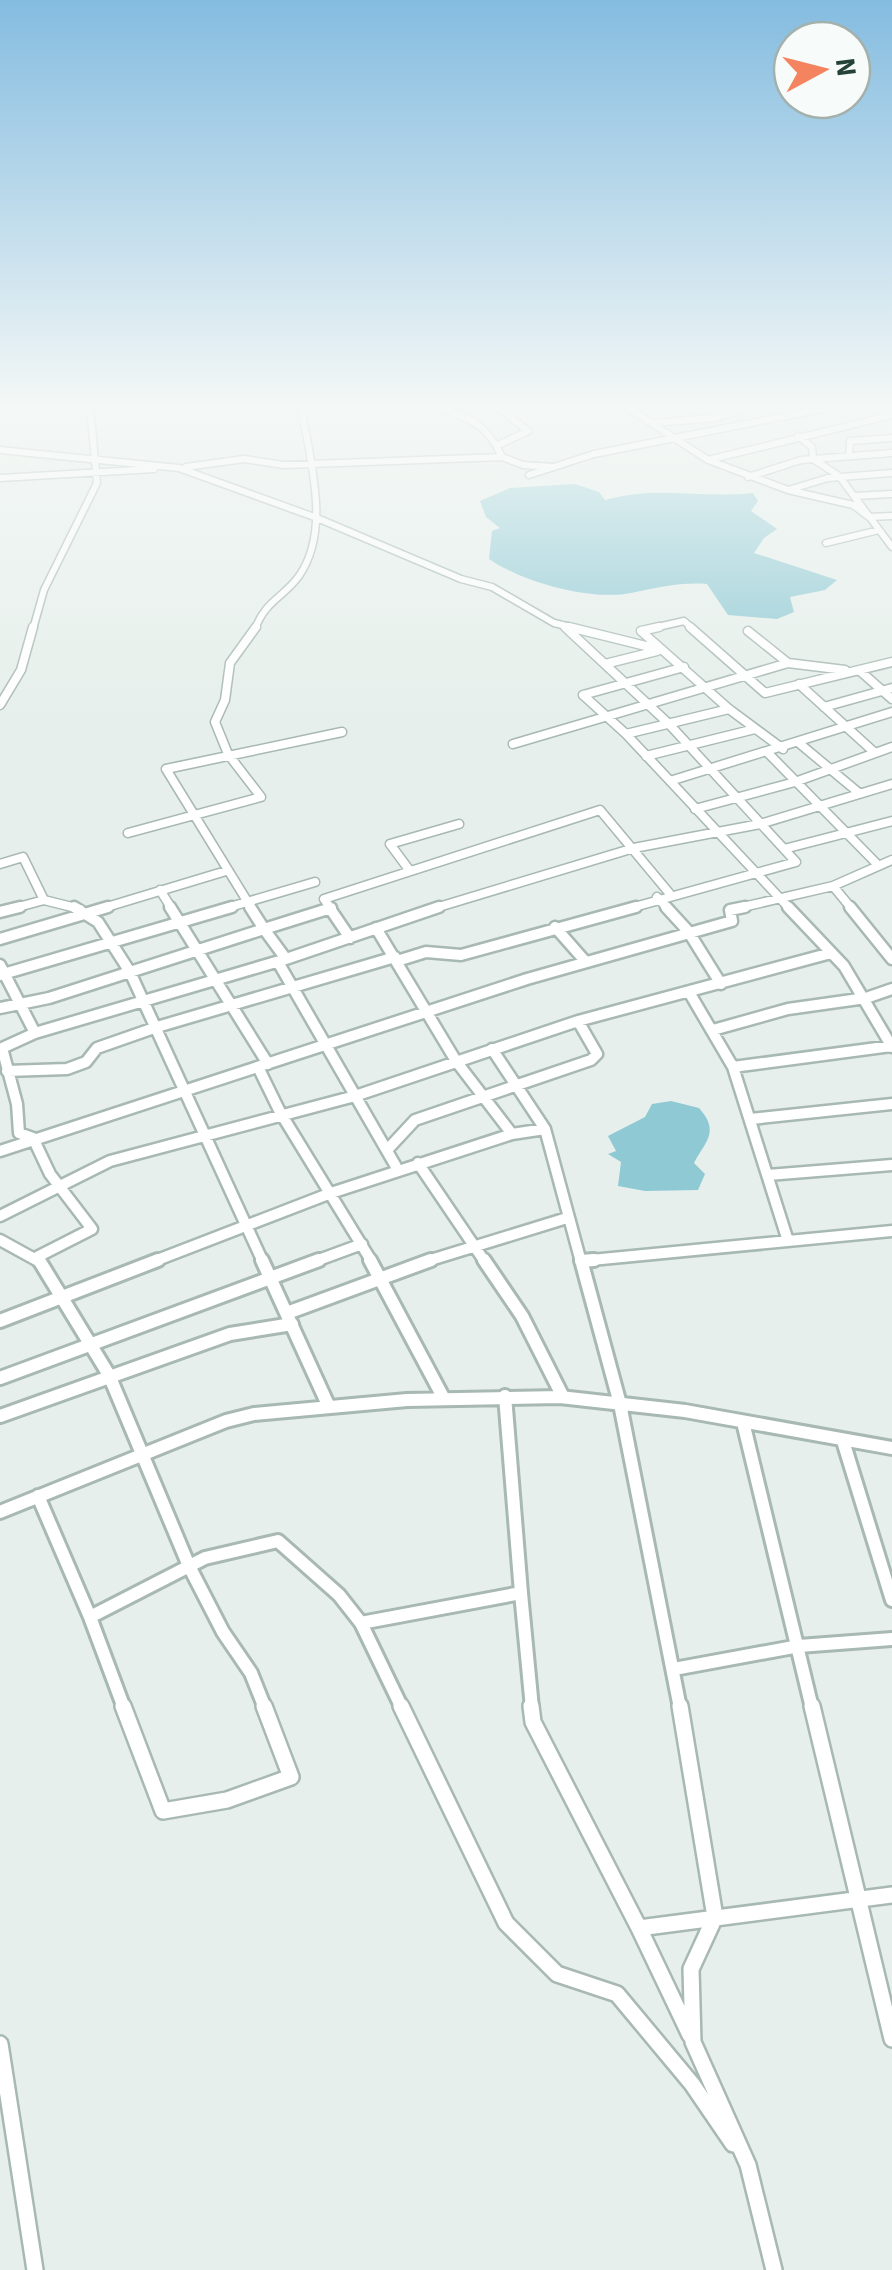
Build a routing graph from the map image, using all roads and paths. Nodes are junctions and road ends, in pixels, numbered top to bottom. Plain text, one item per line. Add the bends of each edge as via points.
1 (85, 512) edge
2 (301, 512) edge
3 (316, 512) edge
4 (862, 512) edge
5 (865, 512) edge
6 (892, 516) edge
7 (869, 517) junction
8 (317, 518) junction
9 (879, 530) junction
10 (826, 543) dead end
11 (892, 547) edge
12 (563, 625) junction
13 (748, 631) dead end
14 (662, 650) junction
15 (892, 662) edge
16 (788, 663) junction
17 (604, 664) junction
18 (684, 667) junction
19 (856, 671) junction
20 (744, 676) junction
21 (626, 684) junction
22 (799, 684) junction
23 (707, 687) junction
24 (892, 688) edge
25 (882, 690) junction
26 (892, 700) edge
27 (648, 704) junction
28 (0, 705) edge
29 (824, 707) junction
30 (729, 709) junction
31 (892, 712) edge
32 (605, 715) junction
33 (669, 724) junction
34 (846, 726) junction
35 (755, 729) junction
36 (342, 732) dead end
37 (626, 734) junction
38 (799, 743) junction
39 (514, 744) dead end
40 (689, 746) junction
41 (892, 748) edge
42 (782, 749) junction
43 (874, 752) junction
44 (768, 753) junction
45 (228, 754) junction
46 (646, 756) junction
47 (827, 768) junction
48 (710, 769) junction
49 (670, 782) junction
50 (795, 782) junction
51 (892, 784) edge
52 (859, 793) junction
53 (736, 798) junction
54 (819, 805) junction
55 (695, 808) junction
56 (192, 817) junction
57 (892, 821) edge
58 (459, 824) dead end
59 (760, 824) junction
60 (718, 832) junction
61 (844, 832) junction
62 (128, 834) dead end
63 (634, 848) junction
64 (784, 849) junction
65 (892, 860) edge
66 (0, 864) edge
67 (876, 864) junction
68 (410, 870) junction
69 (226, 871) junction
70 (757, 873) junction
71 (315, 882) dead end
72 (833, 886) junction
73 (160, 890) junction
74 (670, 894) junction
75 (657, 898) junction
76 (782, 898) junction
77 (44, 900) junction
78 (246, 903) junction
79 (331, 908) junction
80 (0, 912) edge
81 (93, 913) junction
82 (180, 920) junction
83 (554, 927) junction
84 (376, 928) junction
85 (264, 929) junction
86 (688, 931) junction
87 (0, 938) edge
88 (350, 938) junction
89 (110, 941) junction
90 (198, 950) junction
91 (831, 953) junction
92 (396, 959) junction
93 (892, 959) edge
94 (282, 961) junction
95 (585, 961) junction
96 (2, 971) edge
97 (130, 972) junction
98 (216, 979) junction
99 (721, 984) junction
100 (292, 986) junction
101 (892, 990) edge
102 (689, 992) junction
103 (866, 998) junction
104 (19, 1003) junction
105 (145, 1003) junction
106 (233, 1005) junction
107 (0, 1008) edge
108 (424, 1011) junction
109 (578, 1021) junction
110 (157, 1027) junction
111 (714, 1030) junction
112 (35, 1033) junction
113 (328, 1044) junction
114 (892, 1047) edge
115 (1, 1048) edge
116 (492, 1049) junction
117 (456, 1060) junction
118 (263, 1065) junction
119 (733, 1066) junction
120 (7, 1071) junction
121 (185, 1085) junction
122 (517, 1085) junction
123 (355, 1096) junction
124 (484, 1096) junction
125 (892, 1104) edge
126 (280, 1112) junction
127 (751, 1119) junction
128 (545, 1129) junction
129 (204, 1134) junction
130 (512, 1134) junction
131 (34, 1138) junction
132 (388, 1150) junction
133 (0, 1151) edge
134 (418, 1163) junction
135 (892, 1165) edge
136 (398, 1170) junction
137 (768, 1175) junction
138 (62, 1188) junction
139 (331, 1193) junction
140 (0, 1216) edge
141 (567, 1218) junction
142 (245, 1224) junction
143 (892, 1231) edge
144 (0, 1240) edge
145 (788, 1241) junction
146 (362, 1244) junction
147 (471, 1245) junction
148 (37, 1257) junction
149 (581, 1262) junction
150 (380, 1277) junction
151 (272, 1280) junction
152 (60, 1298) junction
153 (290, 1319) junction
154 (0, 1321) edge
155 (88, 1346) junction
156 (109, 1375) junction
157 (0, 1378) edge
158 (505, 1396) junction
159 (444, 1397) junction
160 (563, 1397) junction
161 (620, 1404) junction
162 (329, 1407) junction
163 (0, 1416) edge
164 (743, 1422) junction
165 (842, 1441) junction
166 (892, 1448) edge
167 (140, 1454) junction
168 (38, 1496) junction
169 (0, 1512) edge
170 (190, 1566) junction
171 (521, 1593) junction
172 (892, 1600) edge
173 (90, 1616) junction
174 (360, 1624) junction
175 (892, 1639) edge
176 (799, 1646) junction
177 (674, 1669) junction
178 (892, 1895) edge
179 (860, 1898) junction
180 (716, 1917) junction
181 (639, 1928) junction
182 (892, 2039) edge
183 (693, 2042) junction
184 (0, 2044) edge
185 (748, 2165) junction
186 (35, 2270) edge
187 (774, 2270) edge

1 - 28 street via 44,590 21,670
2 - 8 street
3 - 8 street
4 - 7 street
5 - 7 street
6 - 7 street
7 - 9 street
8 - 12 street via 492,587
8 - 45 street via 299,576 263,608 230,663 216,722
9 - 10 street
9 - 11 street
12 - 14 street
12 - 17 street
13 - 16 street
14 - 17 street
14 - 18 street
14 - 20 street via 641,630 684,621
15 - 19 street
16 - 19 street
16 - 20 street
17 - 21 street
18 - 21 street
18 - 23 street
19 - 22 street
19 - 25 street
20 - 22 street via 766,693
20 - 23 street
21 - 27 street
21 - 32 street via 583,695
22 - 29 street
23 - 27 street
23 - 30 street
24 - 25 street
25 - 26 street
25 - 29 street
27 - 32 street
27 - 33 street
29 - 34 street
30 - 33 street
30 - 35 street
31 - 34 street
32 - 37 street
32 - 39 street
33 - 37 street
33 - 40 street
34 - 38 street
34 - 43 street
35 - 40 street
35 - 42 street
36 - 45 street
37 - 46 street
38 - 42 street
38 - 47 street
40 - 46 street
40 - 48 street
41 - 43 street
42 - 44 street
43 - 47 street
44 - 48 street
44 - 50 street
45 - 56 street via 166,769
45 - 56 street via 261,797
46 - 49 street
47 - 50 street
47 - 52 street
48 - 49 street
48 - 53 street
49 - 55 street
50 - 53 street
50 - 54 street
51 - 52 street
52 - 54 street
53 - 55 street
53 - 59 street
54 - 59 street
54 - 61 street
55 - 60 street
56 - 62 street
56 - 69 street
57 - 61 street
58 - 68 street via 390,844
59 - 60 street
59 - 64 street
60 - 63 street
60 - 70 street
61 - 64 street
61 - 67 street
63 - 68 street via 600,810
63 - 74 street
63 - 84 street
64 - 70 street via 796,862
65 - 67 street
66 - 77 street via 23,857
67 - 72 street
68 - 79 street via 324,898
69 - 73 street
69 - 78 street
70 - 74 street
70 - 76 street
71 - 78 street
72 - 76 street
72 - 93 street
73 - 81 street
73 - 82 street
74 - 75 street
75 - 83 street
75 - 86 street
76 - 86 street via 730,910 732,920
76 - 91 street
77 - 80 street
77 - 81 street
78 - 82 street
78 - 85 street
79 - 85 street
79 - 88 street
81 - 87 street
81 - 89 street
82 - 89 street
82 - 90 street
83 - 92 street via 461,954
83 - 95 street
84 - 88 street
84 - 92 street
85 - 90 street
85 - 94 street
86 - 95 street
86 - 99 street
88 - 94 street
89 - 96 street
89 - 97 street
90 - 97 street
90 - 98 street
91 - 99 street
91 - 103 street
92 - 100 street
92 - 108 street
94 - 98 street
94 - 100 street
95 - 108 street
96 - 104 street
97 - 104 street
97 - 105 street
98 - 105 street
98 - 106 street
99 - 102 street
100 - 106 street
100 - 113 street
101 - 103 street
102 - 109 street
102 - 111 street
103 - 111 street via 788,1009
103 - 114 street
104 - 107 street
104 - 112 street
105 - 110 street
105 - 112 street
106 - 110 street
106 - 118 street
108 - 113 street
108 - 117 street
109 - 116 street
109 - 122 street via 597,1054 575,1068
110 - 120 street via 93,1050 79,1065
110 - 121 street
111 - 119 street
112 - 115 street
113 - 118 street
113 - 123 street
114 - 119 street
115 - 120 street
116 - 117 street
116 - 122 street
117 - 123 street
117 - 124 street
118 - 121 street
118 - 126 street
119 - 127 street
120 - 131 street via 19,1133
121 - 129 street
121 - 131 street
122 - 124 street
122 - 128 street
123 - 126 street
123 - 132 street
124 - 130 street
124 - 132 street via 415,1120
125 - 127 street
126 - 129 street
126 - 139 street
127 - 137 street
128 - 130 street
128 - 141 street
129 - 138 street via 110,1161
129 - 142 street
130 - 134 street
131 - 133 street
131 - 138 street
132 - 136 street
134 - 136 street
134 - 147 street
135 - 137 street
136 - 139 street
137 - 145 street
138 - 140 street
138 - 148 street via 92,1231
139 - 142 street
139 - 146 street
141 - 147 street
141 - 149 street
142 - 151 street
142 - 152 street
143 - 145 street
144 - 148 street
145 - 149 street
146 - 150 street
146 - 151 street
147 - 150 street
147 - 160 street via 522,1316
148 - 152 street
149 - 161 street
150 - 153 street
150 - 159 street
151 - 153 street
151 - 155 street
152 - 154 street
152 - 155 street
153 - 156 street
153 - 162 street
155 - 156 street
155 - 157 street
156 - 163 street
156 - 167 street
158 - 159 street
158 - 160 street
158 - 171 street
159 - 162 street
160 - 161 street
161 - 164 street
161 - 177 street
162 - 167 street via 226,1420
164 - 165 street
164 - 176 street
165 - 166 street
165 - 172 street
167 - 168 street
167 - 170 street
168 - 169 street
168 - 173 street
170 - 173 street
170 - 173 street via 251,1673 291,1776 227,1800 163,1811
170 - 174 street via 278,1540 340,1594
171 - 174 street
171 - 181 street via 532,1722
174 - 185 street via 506,1923 556,1974 617,1994
175 - 176 street
176 - 177 street
176 - 179 street
177 - 180 street
178 - 179 street
179 - 180 street
179 - 182 street
180 - 181 street
180 - 183 street via 691,1969
181 - 183 street
183 - 185 street
184 - 186 street
185 - 187 street

